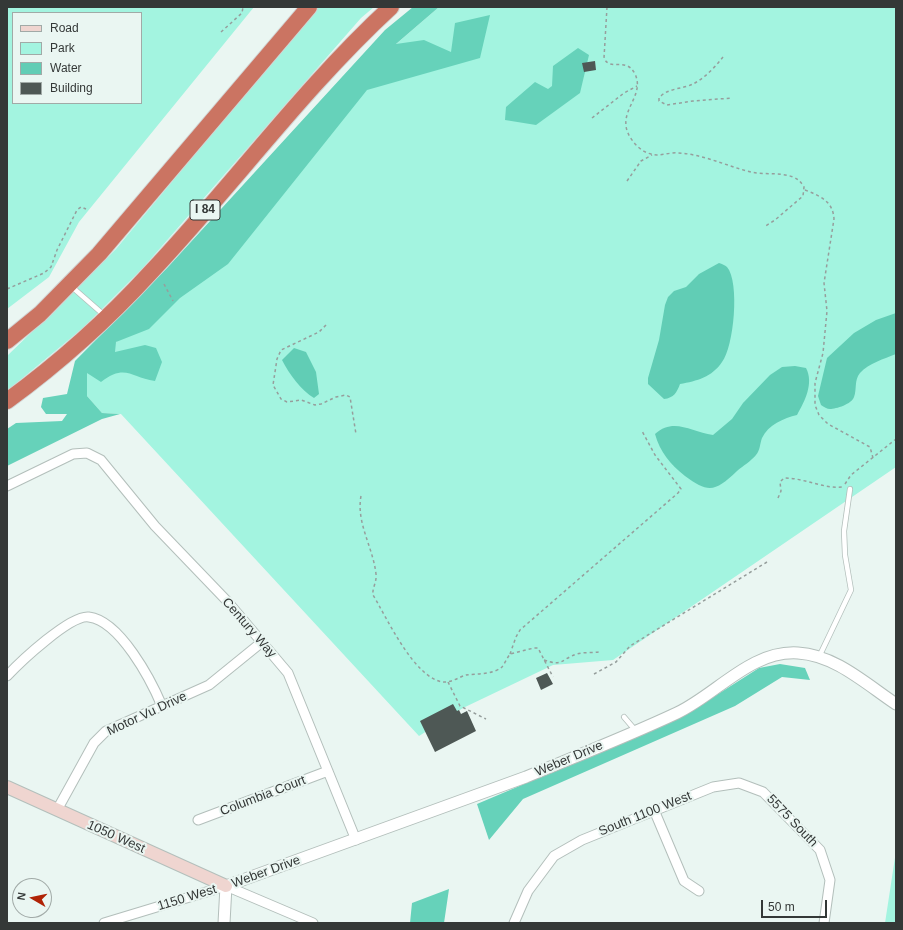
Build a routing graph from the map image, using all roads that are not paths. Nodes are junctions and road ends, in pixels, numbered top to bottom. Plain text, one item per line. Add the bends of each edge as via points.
1 (309, 7) edge
2 (392, 7) edge
3 (69, 284) junction
4 (106, 317) junction
5 (7, 341) edge
6 (7, 401) edge
7 (7, 486) edge
8 (850, 489) dead end
9 (262, 642) junction
10 (820, 657) junction
11 (9, 670) edge
12 (896, 704) edge
13 (162, 706) junction
14 (624, 717) dead end
15 (634, 729) junction
16 (328, 771) junction
17 (739, 783) joint
18 (7, 787) edge
19 (57, 810) junction
20 (654, 810) junction
21 (198, 820) dead end
22 (356, 840) junction
23 (226, 886) junction
24 (699, 891) dead end
25 (104, 923) edge
26 (224, 923) edge
27 (313, 923) edge
28 (514, 923) edge
29 (824, 923) edge

1 - 3 highway via 104,248
2 - 4 highway, I 84 via 302,97 151,272
3 - 4 lane
3 - 5 highway via 40,314
4 - 6 highway, I 84 via 33,382
7 - 9 street, Century Way via 73,454 87,452 101,460 155,526
8 - 10 lane via 844,531 850,590
9 - 13 street, Motor Vu Drive via 209,685
9 - 16 street, Century Way via 293,683
10 - 12 street, Weber Drive via 846,670
10 - 15 street, Weber Drive via 798,653 762,658 679,712
11 - 13 street via 72,620 88,616 105,623 142,664
13 - 19 street, Motor Vu Drive via 106,731 94,743
14 - 15 lane
15 - 22 street, Weber Drive via 526,777
16 - 21 street, Columbia Court
16 - 22 street, Century Way
17 - 20 street, South 1100 West via 713,786
17 - 29 street, 5575 South via 763,792 820,850 830,880
18 - 19 main road, 1050 West
19 - 23 main road, 1050 West
20 - 24 street via 684,881
20 - 28 street, South 1100 West via 582,840 554,856 528,891
22 - 23 street, Weber Drive
23 - 25 street, 1150 West
23 - 26 street
23 - 27 street, 1150 West

